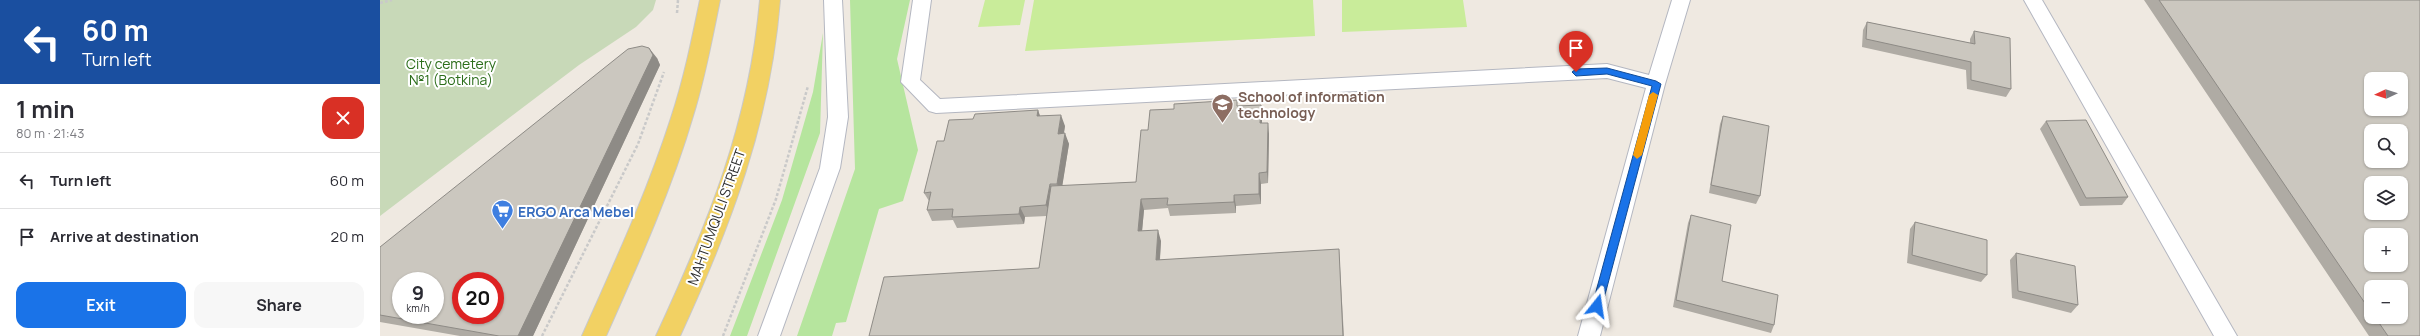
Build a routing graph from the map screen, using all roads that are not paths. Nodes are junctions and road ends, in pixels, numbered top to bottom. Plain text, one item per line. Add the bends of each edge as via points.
1 (710, 0) edge
2 (770, 0) edge
3 (833, 0) edge
4 (922, 0) edge
5 (1681, 0) edge
6 (2033, 0) edge
7 (1656, 84) junction
8 (594, 336) edge
9 (668, 336) edge
10 (769, 336) edge
11 (1589, 336) edge
12 (2226, 336) edge

1 - 8 main road via 694,76 677,133 641,230
2 - 9 main road, MAHTUMQULI STREET via 760,79 738,162 713,230
3 - 10 lane via 838,117 830,168
4 - 7 lane via 910,82 936,106 1607,71
5 - 7 lane
6 - 12 lane
7 - 11 lane

